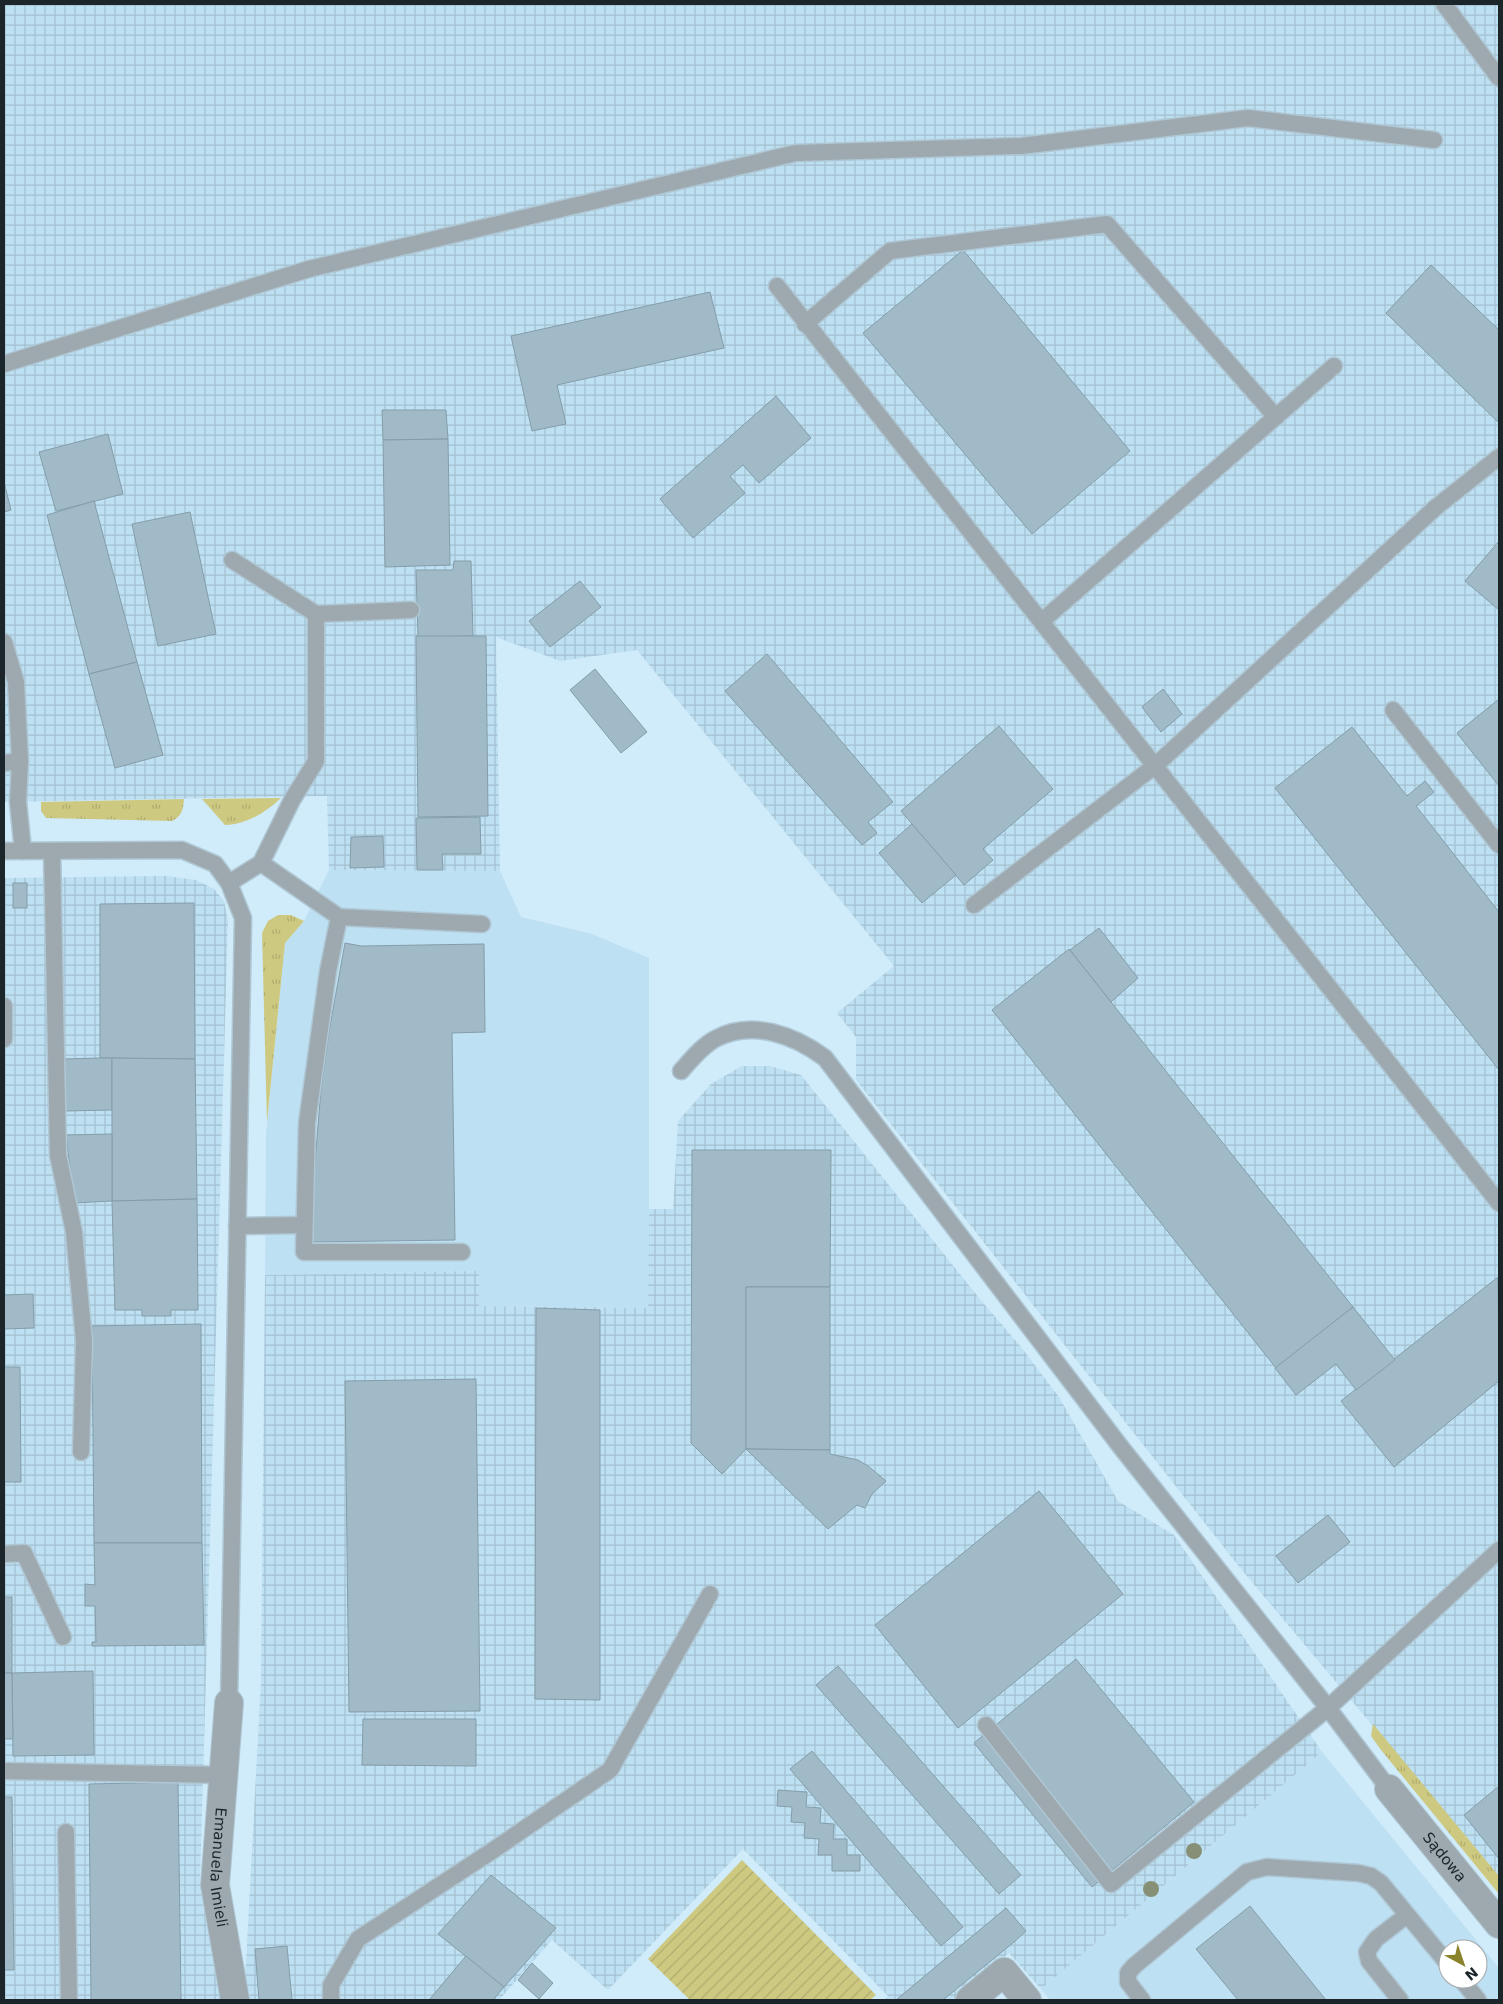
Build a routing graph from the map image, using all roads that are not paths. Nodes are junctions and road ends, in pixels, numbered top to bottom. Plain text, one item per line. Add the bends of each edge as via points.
1 (1444, 4) edge
2 (1499, 78) edge
3 (1434, 140) dead end
4 (777, 286) dead end
5 (805, 324) junction
6 (4, 364) edge
7 (1334, 366) dead end
8 (1276, 417) junction
9 (1499, 457) edge
10 (232, 560) dead end
11 (410, 610) dead end
12 (316, 614) junction
13 (1042, 621) junction
14 (4, 642) edge
15 (1393, 710) dead end
16 (12, 762) edge
17 (1156, 765) junction
18 (1499, 845) edge
19 (4, 851) edge
20 (23, 851) junction
21 (52, 851) junction
22 (262, 863) junction
23 (229, 883) junction
24 (974, 905) dead end
25 (340, 917) junction
26 (482, 924) dead end
27 (4, 1006) edge
28 (4, 1017) edge
29 (4, 1039) edge
30 (681, 1070) dead end
31 (1499, 1203) edge
32 (304, 1225) junction
33 (237, 1226) junction
34 (462, 1252) dead end
35 (81, 1452) dead end
36 (1499, 1550) edge
37 (4, 1554) edge
38 (710, 1594) dead end
39 (63, 1637) dead end
40 (229, 1703) joint
41 (1328, 1708) junction
42 (986, 1725) dead end
43 (4, 1771) edge
44 (223, 1775) junction
45 (1389, 1789) joint
46 (66, 1832) dead end
47 (1407, 1915) junction
48 (1499, 1924) edge
49 (1438, 1952) edge
50 (1469, 1989) edge
51 (69, 2000) edge
52 (235, 2000) edge
53 (332, 2000) edge
54 (970, 2000) edge
55 (1027, 2000) edge
56 (1142, 2000) edge
57 (1400, 2000) edge
58 (1478, 2000) edge

1 - 2 lane
3 - 6 lane via 1248,118 1021,146 796,153 309,269
4 - 5 lane
5 - 8 lane via 890,251 1108,224
5 - 13 lane
7 - 8 lane
8 - 13 lane
9 - 17 lane via 1435,508
10 - 12 lane
11 - 12 lane
12 - 22 lane via 316,761 292,800
13 - 17 lane
14 - 16 lane via 16,682
15 - 18 lane
16 - 20 lane
17 - 24 lane
17 - 31 lane
19 - 20 lane
20 - 21 lane
21 - 23 lane via 182,850 216,864
21 - 35 lane via 58,1155 74,1232 84,1341
22 - 23 lane
22 - 25 lane
23 - 33 lane via 243,918
25 - 26 lane
25 - 32 lane via 328,971 307,1123
27 - 28 lane
28 - 29 lane
30 - 41 lane via 715,1039 742,1031 778,1033 805,1043 824,1058 1120,1446
32 - 33 lane
32 - 34 lane via 304,1252
33 - 40 lane
36 - 41 lane
37 - 39 lane via 24,1553
38 - 53 lane via 610,1770 358,1939 331,1985
40 - 44 street, Emanuela Imieli
41 - 42 lane via 1111,1884
41 - 45 lane
43 - 44 lane
44 - 52 street, Emanuela Imieli via 215,1884
45 - 48 street, Sądowa
46 - 51 lane
47 - 49 lane
47 - 56 lane via 1381,1883 1371,1876 1266,1867 1246,1872 1128,1973 1128,1982
47 - 57 lane via 1376,1939 1366,1952 1369,1961
50 - 58 lane
54 - 55 street via 1004,1972

